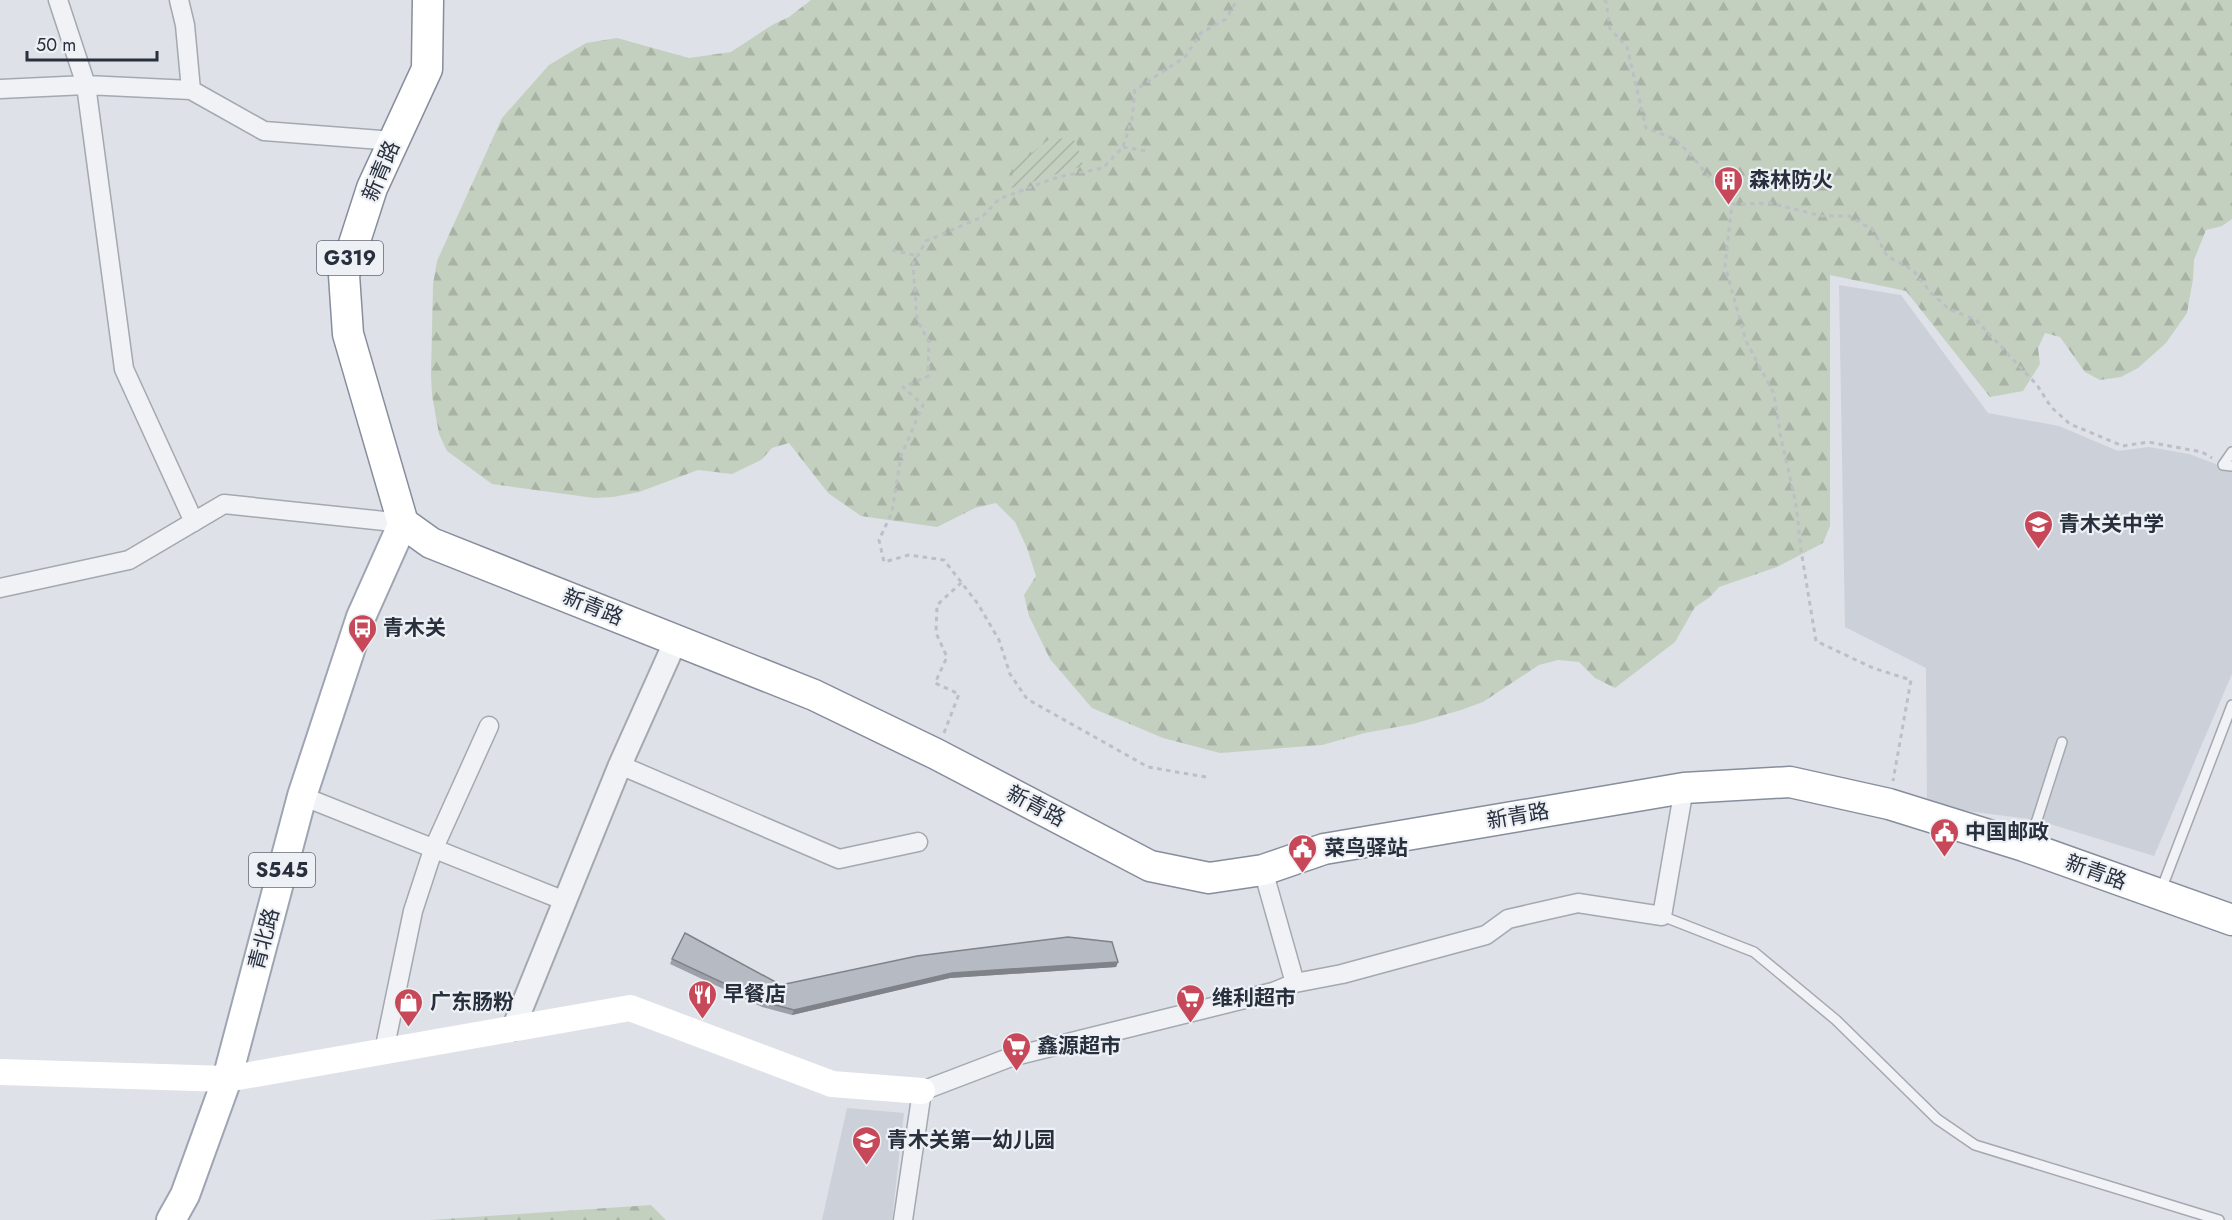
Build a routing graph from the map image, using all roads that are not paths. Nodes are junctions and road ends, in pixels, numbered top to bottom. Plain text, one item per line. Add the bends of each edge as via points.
1 (58, 0) edge
2 (178, 0) edge
3 (428, 0) edge
4 (86, 85) junction
5 (0, 89) edge
6 (191, 90) junction
7 (394, 141) junction
8 (2232, 452) edge
9 (2228, 465) edge
10 (194, 522) junction
11 (403, 523) junction
12 (0, 588) edge
13 (676, 640) junction
14 (2232, 705) edge
15 (489, 726) dead end
16 (2062, 742) dead end
17 (620, 765) junction
18 (1684, 788) junction
19 (302, 796) junction
20 (918, 842) dead end
21 (2024, 846) junction
22 (433, 850) junction
23 (1263, 870) junction
24 (2159, 895) junction
25 (565, 901) junction
26 (1662, 916) junction
27 (2232, 920) edge
28 (1295, 983) junction
29 (513, 1029) junction
30 (384, 1051) junction
31 (0, 1072) edge
32 (226, 1079) junction
33 (922, 1091) junction
34 (171, 1220) edge
35 (903, 1220) edge
36 (2219, 1220) edge

1 - 4 street
2 - 6 street via 185,25
3 - 7 highway, 新青路 / G319 via 427,69
4 - 5 street
4 - 6 street
4 - 10 street via 124,369
6 - 7 street via 264,131
7 - 11 highway, 新青路 / G319 via 372,188 344,276 348,334
8 - 9 lane
10 - 11 street via 224,504
10 - 12 street via 129,560
11 - 13 highway, 新青路 via 431,543
11 - 19 main road, 青北路 / S545 via 360,617
13 - 17 street
13 - 23 highway, 新青路 via 814,695 1150,866 1209,878
14 - 24 lane
15 - 22 street
16 - 21 lane via 2037,820
17 - 20 street via 838,859
17 - 25 street
18 - 21 highway, 新青路 via 1790,782 1889,804
18 - 23 highway, 新青路 via 1324,849
18 - 26 street
19 - 22 street
19 - 32 main road, 青北路 / S545
21 - 24 highway, 新青路
22 - 25 street
22 - 30 street via 413,911
23 - 28 street
24 - 27 highway, 新青路
25 - 29 street
26 - 28 street via 1578,903 1508,919 1486,935
26 - 36 lane via 1754,952 1836,1020 1937,1119 1975,1145
28 - 33 street via 1274,992 1011,1057
29 - 30 main road
29 - 33 main road via 630,1008 832,1084
30 - 32 main road
31 - 32 main road
32 - 34 main road, 青北路 / S545 via 185,1195
33 - 35 street

